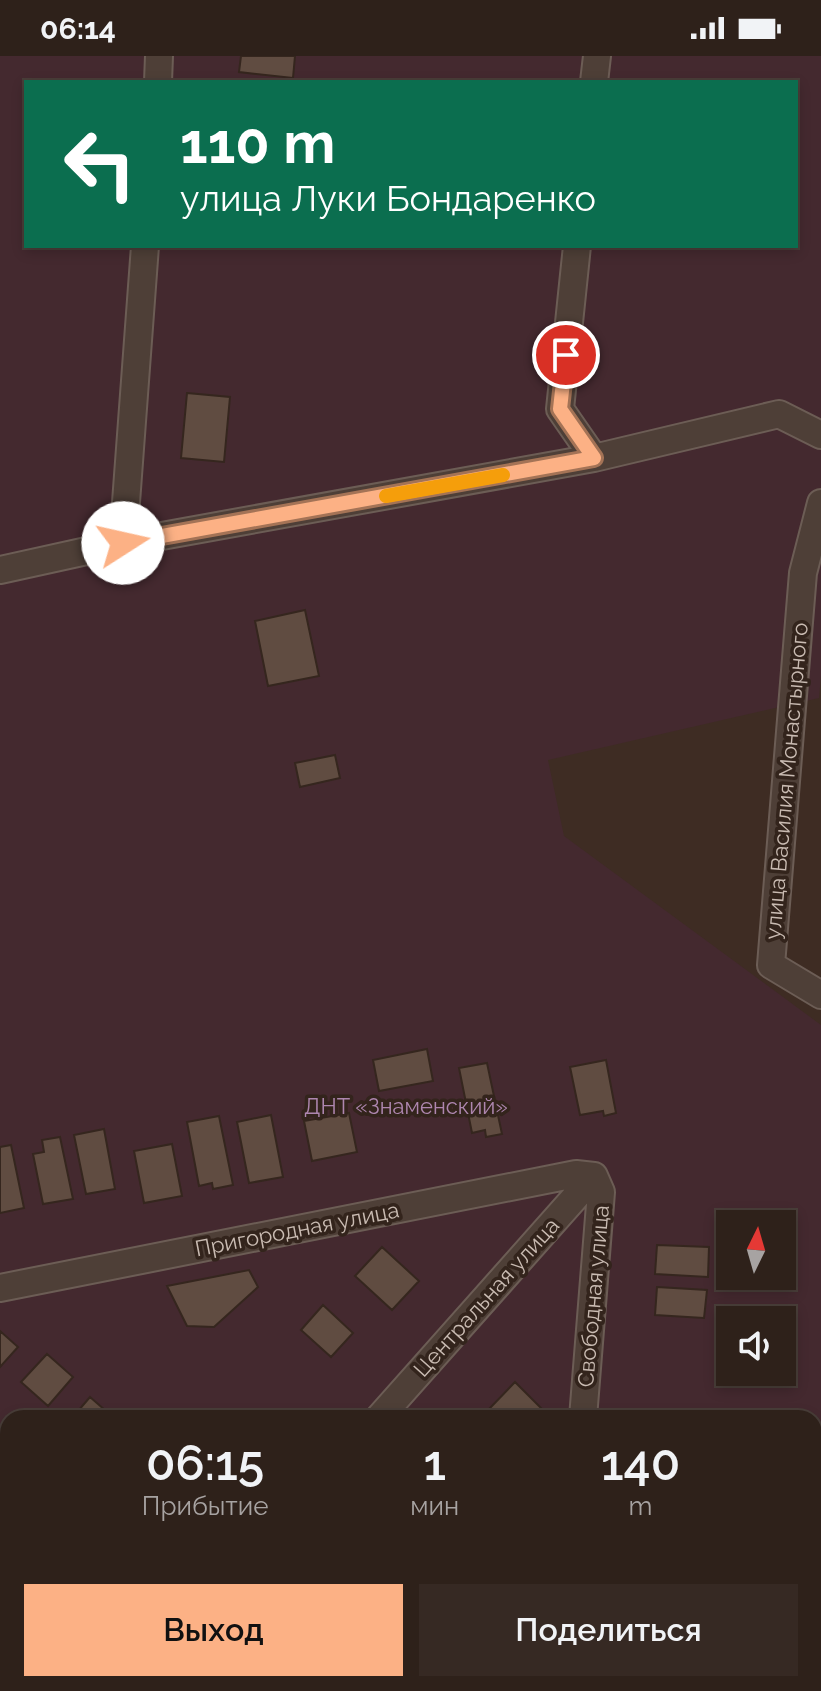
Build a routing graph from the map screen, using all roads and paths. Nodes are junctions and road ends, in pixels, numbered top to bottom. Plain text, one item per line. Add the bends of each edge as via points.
1 (159, 56) edge
2 (597, 56) edge
3 (158, 80) edge
4 (594, 80) edge
5 (145, 248) edge
6 (577, 248) edge
7 (821, 435) edge
8 (594, 458) junction
9 (821, 503) edge
10 (123, 543) junction
11 (0, 570) edge
12 (821, 995) edge
13 (594, 1176) junction
14 (0, 1288) edge
15 (386, 1410) edge
16 (584, 1410) edge

1 - 3 street
2 - 4 street
5 - 10 street
6 - 8 street via 560,409
7 - 8 street via 779,414
8 - 10 street
9 - 12 street, улица Василия Монастырного via 803,573 771,965
10 - 11 street
13 - 14 street, Пригородная улица via 576,1174
13 - 15 street, Центральная улица
13 - 16 street, Свободная улица via 601,1192

